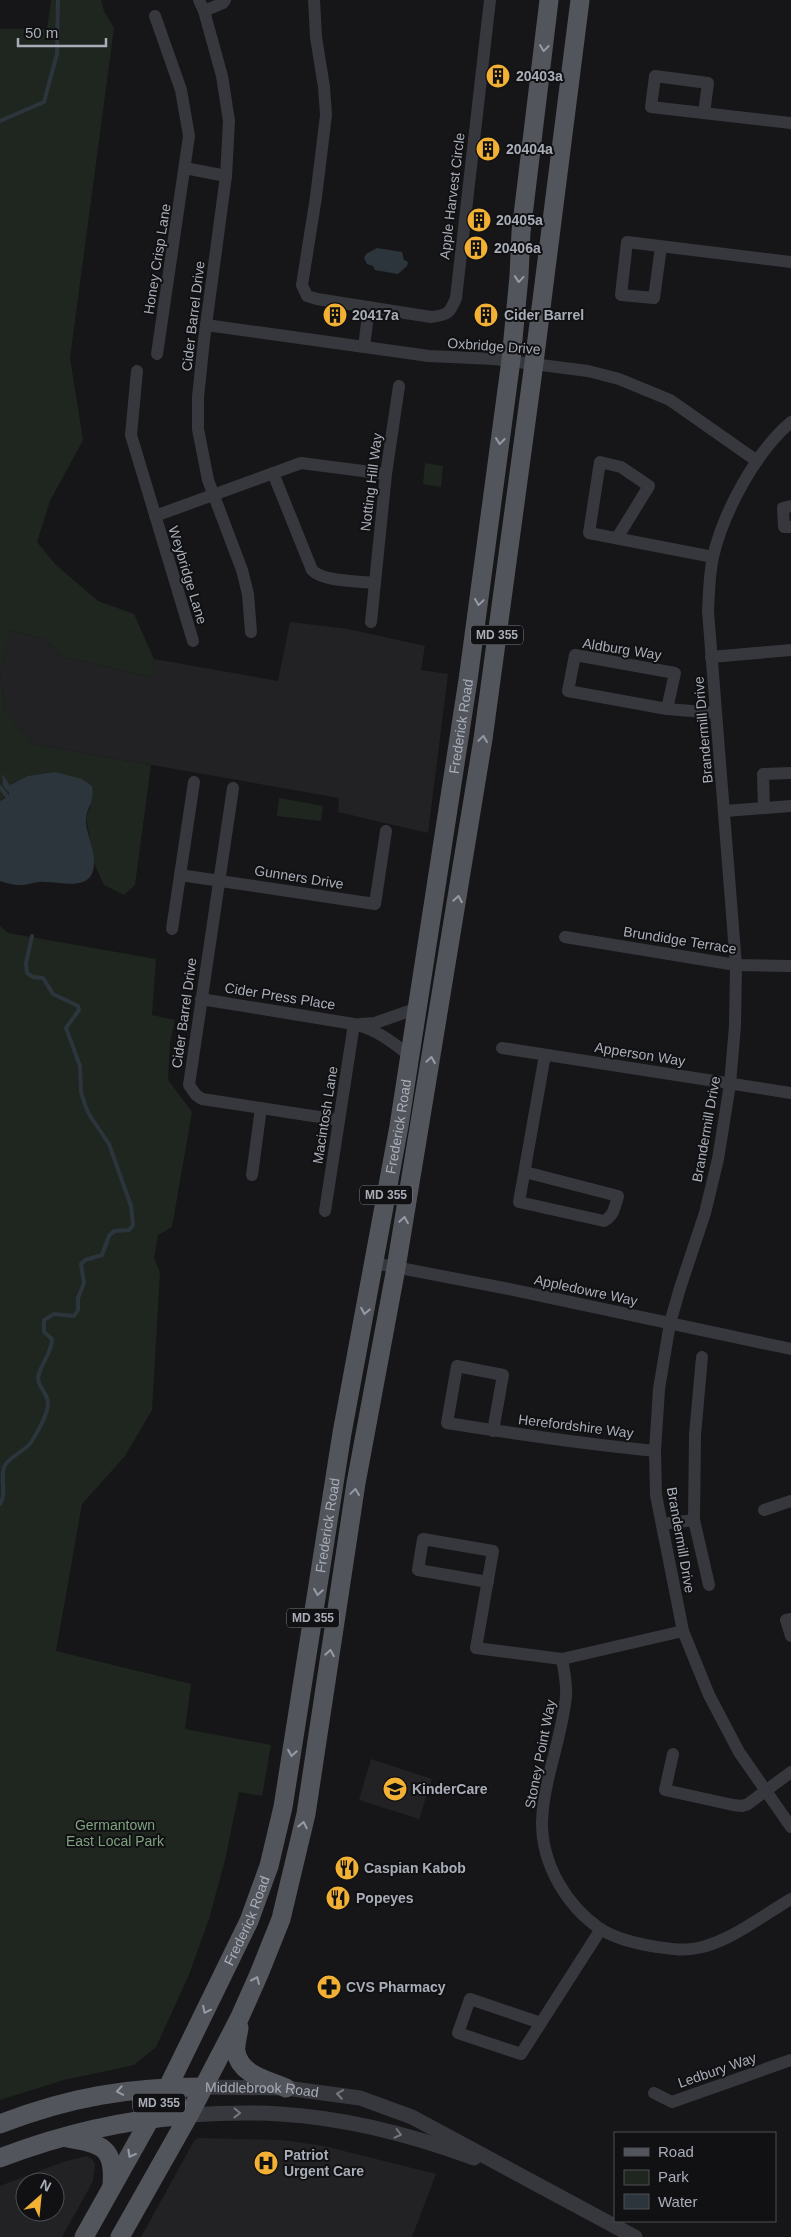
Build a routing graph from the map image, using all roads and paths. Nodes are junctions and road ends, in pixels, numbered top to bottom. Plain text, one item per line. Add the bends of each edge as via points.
1 (225, 0) edge
2 (314, 0) edge
3 (490, 0) edge
4 (550, 0) edge
5 (580, 0) edge
6 (202, 5) edge
7 (155, 16) dead end
8 (704, 113) junction
9 (791, 123) edge
10 (185, 168) junction
11 (226, 176) junction
12 (661, 247) junction
13 (791, 262) edge
14 (369, 307) junction
15 (206, 324) junction
16 (364, 347) junction
17 (158, 354) dead end
18 (511, 360) junction
19 (534, 363) junction
20 (137, 371) dead end
21 (399, 386) dead end
22 (791, 422) edge
23 (757, 461) junction
24 (273, 473) junction
25 (386, 474) junction
26 (213, 495) junction
27 (791, 506) edge
28 (155, 516) junction
29 (791, 527) edge
30 (617, 538) junction
31 (712, 557) junction
32 (376, 583) junction
33 (371, 622) dead end
34 (251, 632) dead end
35 (193, 641) dead end
36 (791, 650) edge
37 (711, 657) junction
38 (667, 709) junction
39 (716, 713) junction
40 (791, 773) edge
41 (194, 782) dead end
42 (233, 788) dead end
43 (791, 806) edge
44 (764, 808) junction
45 (725, 811) junction
46 (386, 831) dead end
47 (180, 874) junction
48 (218, 880) junction
49 (172, 929) dead end
50 (565, 937) dead end
51 (736, 965) junction
52 (791, 966) edge
53 (201, 998) junction
54 (416, 1009) junction
55 (354, 1024) junction
56 (502, 1048) dead end
57 (545, 1054) junction
58 (409, 1055) junction
59 (730, 1084) junction
60 (791, 1093) edge
61 (261, 1108) junction
62 (339, 1120) junction
63 (525, 1172) junction
64 (252, 1174) dead end
65 (325, 1211) dead end
66 (374, 1263) junction
67 (396, 1268) junction
68 (670, 1323) junction
69 (791, 1349) edge
70 (702, 1357) dead end
71 (493, 1431) junction
72 (655, 1451) junction
73 (791, 1501) edge
74 (764, 1510) dead end
75 (694, 1520) junction
76 (662, 1524) junction
77 (488, 1582) junction
78 (709, 1585) dead end
79 (791, 1619) edge
80 (683, 1631) junction
81 (791, 1636) edge
82 (562, 1659) junction
83 (673, 1754) dead end
84 (791, 1772) edge
85 (765, 1790) junction
86 (791, 1827) edge
87 (791, 1899) edge
88 (601, 1929) junction
89 (242, 2011) junction
90 (541, 2023) junction
91 (791, 2060) edge
92 (168, 2087) junction
93 (203, 2087) junction
94 (286, 2088) junction
95 (654, 2093) dead end
96 (189, 2115) junction
97 (151, 2118) junction
98 (0, 2124) edge
99 (61, 2137) junction
100 (0, 2158) edge
101 (511, 2172) junction
102 (112, 2188) junction
103 (84, 2237) edge
104 (120, 2237) edge
105 (635, 2237) edge

1 - 6 street
2 - 14 street, Apple Harvest Circle via 326,115 302,285 307,296
3 - 14 street, Apple Harvest Circle via 456,298 451,310 443,316
4 -> 18 main road, Frederick Road / MD 355 via 521,232
5 - 19 main road, Frederick Road / MD 355
6 - 11 street, Cider Barrel Drive via 222,76 229,121
7 - 10 street, Honey Crisp Lane via 181,90 189,136
8 - 8 street via 650,107 655,76 708,83
8 - 9 street
10 - 11 street
10 - 17 street, Honey Crisp Lane
11 - 15 street, Cider Barrel Drive
12 - 12 street via 628,242 621,295 654,298
12 - 13 street
14 - 16 street
15 - 16 street, Oxbridge Drive
15 - 26 street, Cider Barrel Drive via 198,429
16 - 18 street, Oxbridge Drive via 429,356
18 - 19 street, Oxbridge Drive
18 -> 54 main road, Frederick Road / MD 355 via 465,696
19 - 23 street, Oxbridge Drive via 588,371 646,388 698,418
67 -> 19 main road, Frederick Road / MD 355 via 483,739
20 - 28 street, Weybridge Lane via 131,435
21 - 25 street, Notting Hill Way
22 - 23 street, Brandermill Drive
23 - 31 street, Brandermill Drive via 728,513
24 - 25 street, Weybridge Lane via 301,463
24 - 26 street, Weybridge Lane
24 - 32 street via 312,570 329,578
25 - 32 street, Notting Hill Way
26 - 28 street, Weybridge Lane
26 - 34 street, Cider Barrel Drive via 242,570
27 - 29 street via 783,508 784,527
28 - 35 street, Weybridge Lane
30 - 30 street via 590,533 600,462 621,467 650,486
30 - 31 street
31 - 37 street, Brandermill Drive via 708,611
32 - 33 street, Notting Hill Way
36 - 37 street
37 - 39 street, Brandermill Drive
38 - 38 street, Aldburg Way via 568,691 575,655 675,673
38 - 39 street, Aldburg Way
39 - 45 street, Brandermill Drive
40 - 44 street via 763,774
41 - 47 street
42 - 48 street, Cider Barrel Drive
43 - 44 street
44 - 45 street
45 - 51 street, Brandermill Drive
46 - 48 street, Gunners Drive via 375,904
47 - 48 street, Gunners Drive
47 - 49 street
48 - 53 street, Cider Barrel Drive
50 - 51 street, Brundidge Terrace
51 - 52 street, Brundidge Terrace
51 - 59 street, Brandermill Drive
53 - 55 street, Cider Press Place
53 - 61 street, Cider Barrel Drive via 189,1078 192,1090 202,1099
54 - 55 street, Cider Press Place via 375,1023
54 - 58 main road, Frederick Road / MD 355
55 - 58 street, Cider Press Place via 386,1037
55 - 62 street, Macintosh Lane
56 - 57 street, Apperson Way
57 - 59 street, Apperson Way
57 - 63 street
58 - 66 main road, Frederick Road / MD 355
59 - 60 street, Apperson Way
59 - 68 street, Brandermill Drive via 705,1214
61 - 62 street, Cider Barrel Drive
61 - 64 street
62 - 65 street, Macintosh Lane
63 - 63 street via 618,1196 613,1213 604,1221 518,1202
66 - 67 street, Appledowre Way
66 -> 92 main road, Frederick Road / MD 355 via 342,1433 283,1807 269,1866 249,1920
67 - 68 street, Appledowre Way via 509,1288
89 -> 67 main road, Frederick Road / MD 355 via 281,1919 306,1814 356,1483
68 - 69 street, Appledowre Way
68 - 72 street, Brandermill Drive via 659,1390
70 - 75 street via 695,1436
71 - 71 street, Herefordshire Way via 447,1423 457,1366 503,1375
71 - 72 street, Herefordshire Way
72 - 76 street, Brandermill Drive via 656,1495
73 - 74 street
75 - 76 street
75 - 78 street
76 - 80 street, Brandermill Drive
77 - 77 street via 493,1551 423,1539 418,1570
77 - 82 street via 476,1648
79 - 81 street via 786,1620
80 - 82 street
80 - 85 street, Brandermill Drive via 709,1695 739,1752
82 - 88 street, Stoney Point Way via 566,1696 544,1802 544,1847 554,1876 572,1903
83 - 85 street via 665,1790 742,1806
84 - 85 street
85 - 86 street, Brandermill Drive
87 - 88 street, Stoney Point Way via 719,1942 684,1950 624,1940
88 - 90 street
89 - 93 main road, Frederick Road / MD 355
89 - 94 main road via 236,2051 241,2063 252,2074
90 - 90 street via 521,2054 458,2034 470,1999
91 - 95 street, Ledbury Way via 672,2102
92 - 93 main road, Middlebrook Road
92 - 97 main road, Frederick Road / MD 355
92 -> 98 main road, Middlebrook Road via 90,2096
93 - 94 street, Middlebrook Road
93 - 96 main road, Frederick Road / MD 355
101 -> 94 street, Middlebrook Road via 412,2117 360,2098
96 - 97 main road, Middlebrook Road
96 -> 101 street, Middlebrook Road via 280,2114 340,2122 450,2149
96 - 104 main road, Frederick Road / MD 355
97 - 99 main road, Middlebrook Road
97 -> 102 main road, Frederick Road / MD 355
99 - 100 main road, Middlebrook Road
99 - 102 main road via 89,2142 105,2150 112,2161
101 - 105 street, Middlebrook Road
102 - 103 main road, Frederick Road / MD 355

